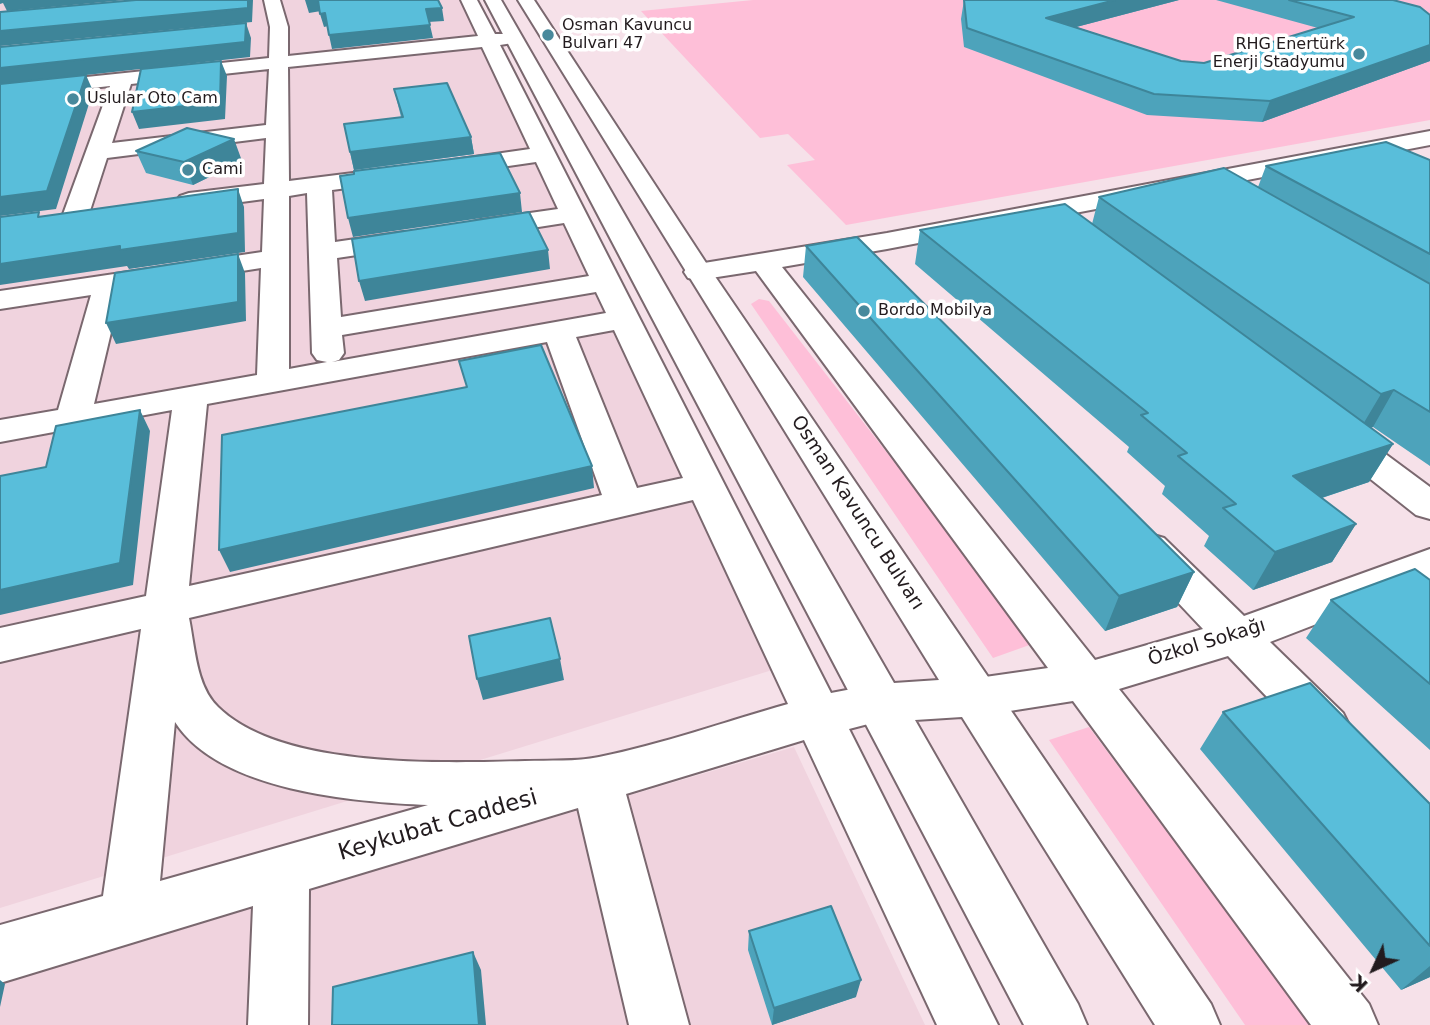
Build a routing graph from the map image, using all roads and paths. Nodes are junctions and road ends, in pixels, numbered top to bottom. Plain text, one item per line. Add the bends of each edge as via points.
1 (272, 0) edge
2 (469, 0) edge
3 (493, 0) edge
4 (526, 0) edge
5 (502, 39) junction
6 (278, 62) junction
7 (123, 79) junction
8 (0, 92) edge
9 (277, 130) junction
10 (1430, 138) edge
11 (98, 152) junction
12 (1356, 152) junction
13 (544, 154) junction
14 (1393, 170) edge
15 (1201, 180) junction
16 (319, 184) junction
17 (276, 190) junction
18 (1235, 200) edge
19 (169, 204) edge
20 (1044, 211) junction
21 (102, 214) edge
22 (574, 214) junction
23 (75, 217) junction
24 (50, 220) edge
25 (455, 232) edge
26 (428, 236) edge
27 (1077, 237) edge
28 (853, 246) junction
29 (323, 252) junction
30 (275, 258) junction
31 (763, 261) junction
32 (698, 272) junction
33 (882, 275) edge
34 (606, 282) junction
35 (108, 284) junction
36 (0, 300) edge
37 (624, 319) junction
38 (326, 329) junction
39 (558, 331) junction
40 (330, 372) junction
41 (273, 381) junction
42 (191, 397) junction
43 (1308, 413) edge
44 (73, 418) junction
45 (0, 431) edge
46 (705, 485) junction
47 (624, 504) junction
48 (1430, 506) edge
49 (1122, 519) edge
50 (1430, 564) edge
51 (166, 607) junction
52 (1238, 636) junction
53 (0, 645) edge
54 (1085, 681) junction
55 (978, 697) junction
56 (878, 702) junction
57 (817, 716) junction
58 (1353, 755) edge
59 (597, 780) junction
60 (282, 872) junction
61 (128, 916) junction
62 (0, 954) edge
63 (278, 1025) edge
64 (659, 1025) edge
65 (968, 1025) edge
66 (1057, 1025) edge
67 (1190, 1025) edge
68 (1348, 1025) edge

1 - 6 main road
2 - 5 main road
3 - 5 main road
4 - 32 main road, Osman Kavuncu Bulvarı
5 - 6 main road
5 - 13 main road
5 - 56 main road
6 - 7 main road
6 - 9 main road
7 - 8 main road
7 - 11 main road
9 - 11 main road
9 - 17 main road
10 - 12 main road
11 - 23 main road
12 - 14 main road
12 - 15 main road
13 - 16 main road
13 - 22 main road
15 - 18 main road
15 - 20 main road
16 - 17 main road
16 - 29 main road
17 - 19 main road
17 - 30 main road
20 - 27 main road
20 - 28 main road
21 - 23 main road
22 - 25 main road
22 - 34 main road
23 - 24 main road
26 - 29 main road
28 - 31 main road
28 - 33 main road
29 - 38 main road
30 - 35 main road
30 - 41 main road
31 - 32 main road
31 - 54 main road
32 - 55 main road, Osman Kavuncu Bulvarı
34 - 37 main road
34 - 38 main road
35 - 36 main road
35 - 44 main road
37 - 39 main road
37 - 46 main road
38 - 40 main road
39 - 40 main road
39 - 47 main road
40 - 41 main road
41 - 42 main road
42 - 44 main road
42 - 51 main road
43 - 48 main road
44 - 45 main road
46 - 47 main road
46 - 57 main road
47 - 51 main road
49 - 52 main road
50 - 52 main road, Özkol Sokağı
51 - 53 main road
51 - 59 main road via 182,690 190,706 216,735 251,755 304,770 373,779 459,783
51 - 61 main road
52 - 54 main road, Özkol Sokağı
52 - 58 main road
54 - 55 main road, Özkol Sokağı
54 - 68 main road
55 - 56 main road, Özkol Sokağı
55 - 67 main road, Osman Kavuncu Bulvarı
56 - 57 main road, Keykubat Caddesi
56 - 66 main road
57 - 59 main road, Keykubat Caddesi
57 - 65 main road
59 - 60 main road, Keykubat Caddesi
59 - 64 main road
60 - 61 main road, Keykubat Caddesi
60 - 63 main road
61 - 62 main road, Keykubat Caddesi

